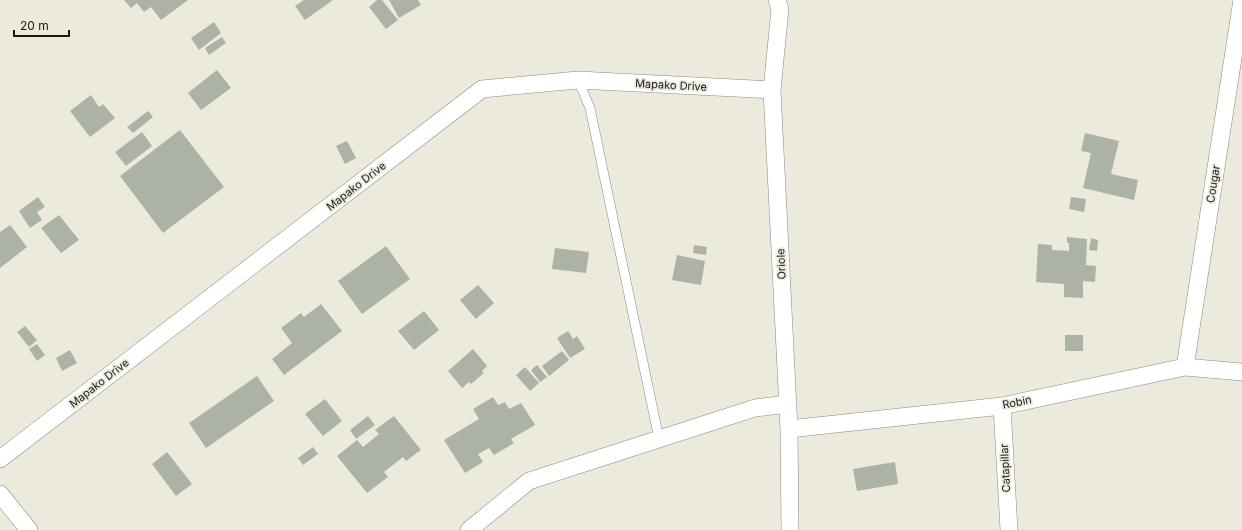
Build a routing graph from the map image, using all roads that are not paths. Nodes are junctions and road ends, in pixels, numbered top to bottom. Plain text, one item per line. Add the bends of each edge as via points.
1 (777, 0) edge
2 (1242, 0) edge
3 (578, 80) junction
4 (772, 90) junction
5 (1185, 367) junction
6 (1242, 372) edge
7 (788, 404) junction
8 (1002, 406) junction
9 (789, 429) junction
10 (659, 439) junction
11 (0, 459) edge
12 (0, 494) edge
13 (29, 530) edge
14 (469, 530) edge
15 (790, 530) edge
16 (1009, 530) edge

1 - 4 street, Oriole via 780,9
2 - 5 street, Cougar
3 - 4 street, Mapako Drive
3 - 10 lane via 590,108
3 - 11 street, Mapako Drive via 482,89
4 - 7 street, Oriole
5 - 6 street, Robin
5 - 8 street, Robin
7 - 9 street, Oriole
7 - 10 street via 756,408
8 - 9 street, Robin
8 - 16 street, Catapillar
9 - 15 street, Oriole
10 - 14 street via 529,481
12 - 13 street

